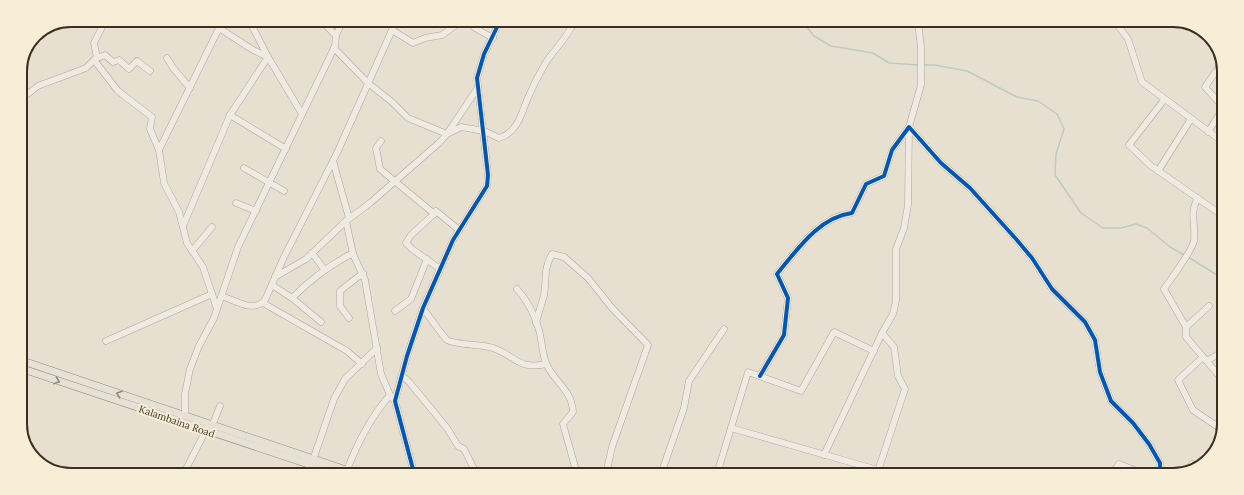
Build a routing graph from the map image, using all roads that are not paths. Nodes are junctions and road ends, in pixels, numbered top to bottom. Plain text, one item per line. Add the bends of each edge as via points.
1 (102, 27) edge
2 (253, 27) edge
3 (328, 27) edge
4 (340, 27) edge
5 (393, 27) edge
6 (453, 27) edge
7 (474, 27) edge
8 (498, 27) edge
9 (572, 27) edge
10 (919, 27) edge
11 (1121, 27) edge
12 (219, 28) joint
13 (392, 30) junction
14 (336, 36) junction
15 (493, 38) junction
16 (334, 48) junction
17 (268, 57) junction
18 (167, 58) dead end
19 (95, 59) junction
20 (1217, 70) edge
21 (150, 71) dead end
22 (368, 83) junction
23 (190, 88) junction
24 (477, 89) junction
25 (27, 95) edge
26 (1164, 100) junction
27 (1217, 100) edge
28 (302, 114) junction
29 (230, 115) junction
30 (1217, 118) edge
31 (1191, 119) junction
32 (909, 127) junction
33 (484, 131) junction
34 (1208, 132) junction
35 (447, 134) junction
36 (1217, 138) edge
37 (381, 141) dead end
38 (286, 149) junction
39 (159, 150) junction
40 (333, 161) junction
41 (244, 168) dead end
42 (1158, 171) junction
43 (395, 181) junction
44 (269, 183) junction
45 (284, 191) dead end
46 (1198, 198) junction
47 (236, 203) dead end
48 (256, 211) junction
49 (1217, 212) edge
50 (434, 214) junction
51 (347, 219) junction
52 (183, 226) junction
53 (212, 227) dead end
54 (459, 230) junction
55 (192, 251) junction
56 (312, 253) junction
57 (353, 253) junction
58 (427, 259) junction
59 (324, 269) junction
60 (440, 269) junction
61 (363, 273) junction
62 (275, 277) junction
63 (272, 285) junction
64 (517, 289) dead end
65 (212, 294) junction
66 (222, 296) junction
67 (292, 298) junction
68 (263, 303) junction
69 (1209, 306) dead end
70 (423, 308) junction
71 (217, 309) junction
72 (395, 311) dead end
73 (349, 318) dead end
74 (321, 322) dead end
75 (536, 323) junction
76 (1186, 327) junction
77 (724, 329) dead end
78 (882, 333) junction
79 (106, 340) dead end
80 (377, 348) junction
81 (874, 351) junction
82 (1217, 354) edge
83 (1205, 359) junction
84 (27, 362) edge
85 (362, 364) junction
86 (546, 364) junction
87 (27, 370) edge
88 (1217, 373) edge
89 (760, 376) junction
90 (401, 378) junction
91 (390, 395) junction
92 (395, 401) junction
93 (220, 406) dead end
94 (185, 416) junction
95 (1217, 426) edge
96 (209, 427) junction
97 (731, 428) junction
98 (824, 455) junction
99 (312, 460) junction
100 (186, 468) edge
101 (321, 468) edge
102 (340, 468) edge
103 (348, 468) edge
104 (413, 468) edge
105 (474, 468) edge
106 (575, 468) edge
107 (607, 468) edge
108 (663, 468) edge
109 (719, 468) edge
110 (865, 468) edge
111 (878, 468) edge
112 (1116, 468) edge
113 (1129, 468) edge
114 (1160, 468) edge

1 - 19 street via 94,43
2 - 17 street
3 - 14 street
4 - 14 street
5 - 13 street
6 - 13 street via 442,35 413,43
7 - 15 street
8 - 15 street
9 - 33 street via 545,65 527,100 520,121 513,130 499,138
10 - 32 street via 921,85
11 - 26 street via 1128,39 1142,82
12 - 17 street
12 - 23 street
13 - 22 street
14 - 16 street
15 - 24 street via 480,63
16 - 22 street
16 - 28 street
17 - 28 street
17 - 29 street
18 - 23 street
19 - 21 street via 105,55 113,62 119,60 129,69 136,62
19 - 25 street via 86,68 38,86
19 - 39 street via 118,91 152,117 150,130
20 - 27 street via 1204,87
22 - 35 street via 408,118
22 - 40 street
23 - 39 street
24 - 33 street
24 - 35 street
26 - 31 street
26 - 42 street via 1129,145
28 - 38 street
29 - 38 street
29 - 52 street
30 - 34 street
31 - 34 street
31 - 42 street
32 - 78 street via 908,205 904,228 896,249 896,301 893,314
32 - 89 street via 892,150 884,176 866,184 852,213 842,214 812,233 777,274 788,298 784,335
32 - 114 street via 941,164 970,188 1032,258 1052,289 1085,322 1095,340 1100,372 1111,401 1149,444 1160,463
33 - 35 street via 461,126
33 - 54 street via 488,175 486,186
34 - 36 street
35 - 43 street
37 - 43 street via 376,148 380,169
38 - 44 street
39 - 52 street via 164,182
40 - 51 street
40 - 62 street
41 - 44 street
42 - 46 street
43 - 50 street
43 - 51 street
44 - 45 street
44 - 48 street
46 - 49 street
46 - 76 street via 1192,214 1194,242 1164,289
47 - 48 street
48 - 66 street via 238,247
50 - 54 street via 436,212
50 - 58 street via 406,243
51 - 56 street
51 - 57 street
52 - 55 street
53 - 55 street
54 - 60 street
55 - 65 street via 203,267
56 - 59 street
56 - 62 street
57 - 59 street
57 - 61 street
58 - 60 street
58 - 72 street via 411,299
59 - 67 street
60 - 70 street
61 - 73 street via 340,291 340,306
61 - 80 street
62 - 63 street
63 - 67 street
63 - 68 street
64 - 75 street
65 - 71 street
65 - 79 street
66 - 68 street via 251,307
66 - 71 street
67 - 74 street
68 - 85 street via 347,351
69 - 76 street
70 - 86 street via 447,340 454,344 491,347 529,366
70 - 90 street
71 - 94 street via 190,369 185,394
75 - 86 street
75 - 107 street via 544,295 544,274 552,254 564,257 588,278 612,308 648,345 612,447
76 - 83 street via 1186,337
77 - 108 street via 689,381 684,408
78 - 81 street
78 - 111 street via 894,347 898,376 905,389
80 - 85 street
80 - 91 street via 381,374
81 - 89 street via 834,332 801,391
81 - 98 street
82 - 83 street
83 - 88 street
83 - 95 street via 1178,380 1193,410
94 -> 84 main road
85 - 99 street via 346,380 334,399
86 - 106 street via 572,404 573,412 563,424
87 -> 96 main road, Kalambaina Road
89 - 97 street via 748,372
90 - 92 street
90 - 105 street via 410,383 447,428 458,446 464,449
91 - 92 street
91 - 103 street via 377,410 359,440
92 - 104 street
93 - 96 street
94 - 96 main road
96 - 99 main road
96 - 100 street
96 - 101 main road, Kalambaina Road
97 - 98 street
97 - 109 street
98 - 110 street
99 - 102 main road
112 - 113 street via 1119,464

